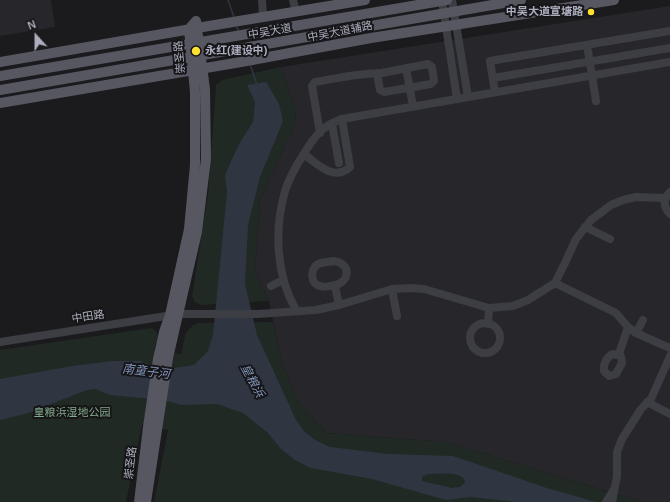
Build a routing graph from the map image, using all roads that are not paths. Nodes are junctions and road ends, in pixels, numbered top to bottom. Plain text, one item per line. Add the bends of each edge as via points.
1 (262, 0) edge
2 (293, 0) edge
3 (365, 0) edge
4 (446, 0) edge
5 (521, 0) edge
6 (614, 0) edge
7 (312, 9) junction
8 (296, 12) junction
9 (449, 12) junction
10 (370, 13) junction
11 (263, 17) junction
12 (451, 26) junction
13 (193, 28) junction
14 (670, 31) edge
15 (147, 36) junction
16 (311, 37) junction
17 (195, 43) junction
18 (587, 45) junction
19 (670, 48) edge
20 (196, 57) junction
21 (266, 58) junction
22 (590, 61) junction
23 (0, 62) edge
24 (670, 62) edge
25 (74, 63) junction
26 (406, 68) junction
27 (198, 69) junction
28 (377, 73) junction
29 (592, 75) junction
30 (0, 76) edge
31 (70, 78) junction
32 (493, 78) junction
33 (123, 83) junction
34 (410, 88) junction
35 (0, 90) edge
36 (495, 92) junction
37 (468, 97) junction
38 (457, 99) junction
39 (596, 101) dead end
40 (0, 103) edge
41 (413, 106) junction
42 (342, 119) junction
43 (332, 124) junction
44 (320, 133) junction
45 (304, 154) junction
46 (339, 163) dead end
47 (668, 195) edge
48 (670, 214) edge
49 (584, 227) junction
50 (610, 239) dead end
51 (283, 280) junction
52 (554, 283) junction
53 (271, 286) dead end
54 (335, 286) dead end
55 (392, 289) junction
56 (339, 305) junction
57 (489, 308) junction
58 (296, 310) junction
59 (174, 315) junction
60 (397, 316) dead end
61 (643, 320) dead end
62 (488, 324) dead end
63 (628, 328) junction
64 (636, 333) junction
65 (0, 342) edge
66 (670, 348) edge
67 (619, 354) dead end
68 (670, 356) edge
69 (647, 402) junction
70 (670, 414) edge
71 (152, 428) junction
72 (610, 501) edge
73 (139, 502) edge
74 (146, 502) edge

1 - 11 street
2 - 8 street
3 - 7 main road
4 - 9 street
4 - 10 main road, 中吴大道
5 - 9 main road, 中吴大道
6 - 12 main road, 中吴大道辅路
7 - 8 main road
7 - 10 main road via 323,12
8 - 11 main road
9 - 12 street
9 - 16 main road, 中吴大道
10 - 17 main road, 中吴大道
11 - 13 main road
12 - 21 main road, 中吴大道辅路
12 - 37 street
12 - 38 street
13 - 15 main road
13 - 17 main road, 崇圣路
14 - 18 street
15 - 23 main road
15 - 25 main road via 122,50 89,55
16 - 20 main road, 中吴大道
16 - 21 main road
17 - 20 main road, 崇圣路
17 - 25 main road, 中吴大道
18 - 22 street
18 - 32 street via 490,61
19 - 22 street
20 - 27 main road, 崇圣路
20 - 31 main road, 中吴大道
21 - 27 main road, 中吴大道辅路
22 - 29 street
22 - 32 street
24 - 29 street
25 - 30 main road, 中吴大道
26 - 28 street
26 - 34 street
26 - 34 street via 428,64 432,67 434,81 431,84
27 - 33 main road, 中吴大道辅路
27 - 59 main road, 崇圣路 via 195,92 194,181
28 - 34 street via 380,90 384,92
28 - 44 street via 362,73 316,82 312,86
29 - 36 street
29 - 39 street
31 - 33 main road
31 - 35 main road, 中吴大道
32 - 36 street
33 - 40 main road, 中吴大道辅路
34 - 41 street
36 - 37 street
37 - 38 street
38 - 41 street
41 - 42 street
42 - 43 street
42 - 45 street via 350,167 347,170 332,173
43 - 44 street via 324,127
43 - 46 street
44 - 45 street
45 - 51 street via 285,191 279,222 278,245
47 - 48 street via 665,207
47 - 49 street via 623,200 611,205
49 - 50 street
49 - 52 street
51 - 53 street
51 - 58 street
52 - 57 street via 528,300 513,306
52 - 63 street via 616,313
54 - 56 street
55 - 56 street, 中田路
55 - 57 street, 中田路 via 424,289
55 - 60 street
56 - 58 street, 中田路 via 316,310
57 - 62 street
58 - 59 street, 中田路 via 258,314
59 - 65 street, 中田路
59 - 71 main road, 崇圣路 via 174,331 163,358
61 - 64 street
63 - 64 street
63 - 67 street
64 - 66 street
68 - 69 street via 651,399
69 - 70 street
69 - 72 street via 622,439 617,452 617,476
71 - 73 main road, 崇圣路
71 - 74 main road, 崇圣路

